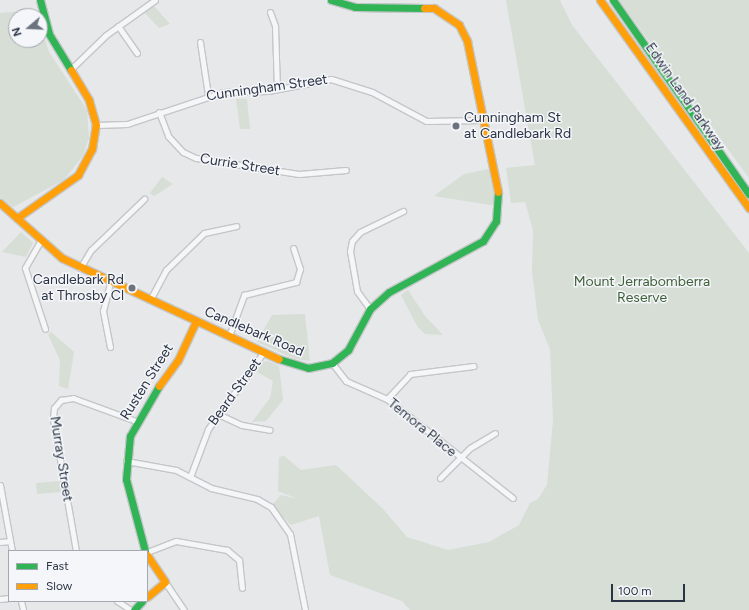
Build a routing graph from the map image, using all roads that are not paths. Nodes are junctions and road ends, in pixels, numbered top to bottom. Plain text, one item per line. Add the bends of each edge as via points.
1 (40, 0) edge
2 (155, 0) edge
3 (331, 0) edge
4 (600, 0) edge
5 (612, 0) edge
6 (270, 12) dead end
7 (118, 26) junction
8 (200, 42) dead end
9 (137, 53) dead end
10 (71, 69) junction
11 (277, 89) junction
12 (208, 95) junction
13 (158, 112) junction
14 (482, 120) junction
15 (96, 125) junction
16 (346, 170) dead end
17 (749, 194) edge
18 (144, 199) dead end
19 (0, 203) edge
20 (749, 208) edge
21 (404, 211) dead end
22 (17, 218) junction
23 (236, 226) dead end
24 (41, 240) junction
25 (293, 248) dead end
26 (80, 268) junction
27 (110, 282) junction
28 (150, 300) junction
29 (370, 309) junction
30 (196, 321) junction
31 (45, 329) dead end
32 (229, 336) junction
33 (110, 346) dead end
34 (263, 353) junction
35 (332, 363) junction
36 (474, 366) dead end
37 (387, 399) junction
38 (218, 414) junction
39 (136, 421) junction
40 (270, 430) dead end
41 (495, 433) dead end
42 (459, 457) junction
43 (126, 461) junction
44 (190, 477) junction
45 (440, 478) dead end
46 (0, 485) edge
47 (512, 498) dead end
48 (0, 542) edge
49 (10, 542) junction
50 (12, 550) edge
51 (76, 550) edge
52 (146, 550) edge
53 (148, 550) edge
54 (148, 556) edge
55 (166, 582) junction
56 (242, 588) dead end
57 (148, 596) edge
58 (119, 602) edge
59 (141, 602) edge
60 (132, 610) edge
61 (184, 610) edge
62 (305, 610) edge

1 - 10 street via 49,34
2 - 7 street
3 - 14 street via 355,8 434,8 459,24 467,41
4 - 20 street, Edwin Land Parkway
5 - 17 street, Edwin Land Parkway
6 - 11 street via 275,26
7 - 9 street
7 - 10 street
8 - 12 street
10 - 15 street via 89,100
11 - 12 street, Cunningham Street
11 - 14 street, Cunningham Street via 302,82 345,81 426,121
12 - 13 street, Cunningham Street
13 - 15 street, Cunningham Street via 127,124
13 - 16 street, Currie Street via 168,136 183,152 196,158 299,174
14 - 29 street via 500,197 498,214 490,234 470,249 389,292
15 - 22 street via 92,149 78,175
18 - 26 street via 91,250
19 - 22 street, Candlebark Road
21 - 29 street via 360,232 352,241 350,252 357,291
22 - 24 street, Candlebark Road
23 - 28 street via 204,233 166,270
24 - 26 street, Candlebark Road
24 - 31 street via 25,268
25 - 32 street via 300,269 296,282 244,295
26 - 27 street, Candlebark Road
27 - 28 street, Candlebark Road
27 - 33 street via 103,311
28 - 30 street, Candlebark Road
29 - 35 street via 348,350
30 - 32 street, Candlebark Road
30 - 39 street, Rusten Street via 170,373
32 - 34 street, Candlebark Road
34 - 35 street, Candlebark Road via 297,366
34 - 38 street, Beard Street
35 - 37 street, Temora Place via 346,381
36 - 37 street via 410,374
37 - 42 street, Temora Place
38 - 40 street via 242,425
38 - 44 street, Beard Street via 208,429
39 - 43 street, Rusten Street
39 - 51 street, Murray Street via 73,398 61,400 54,408 53,419
41 - 42 street
42 - 45 street
42 - 47 street, Temora Place
43 - 44 street via 157,465
43 - 52 street, Rusten Street via 130,499
44 - 62 street via 225,493 257,499 278,515 293,544
46 - 49 street
48 - 49 street
49 - 50 street
53 - 56 street via 176,541 229,551 239,560
54 - 55 street
55 - 57 street
55 - 61 street
58 - 60 street
59 - 60 street

